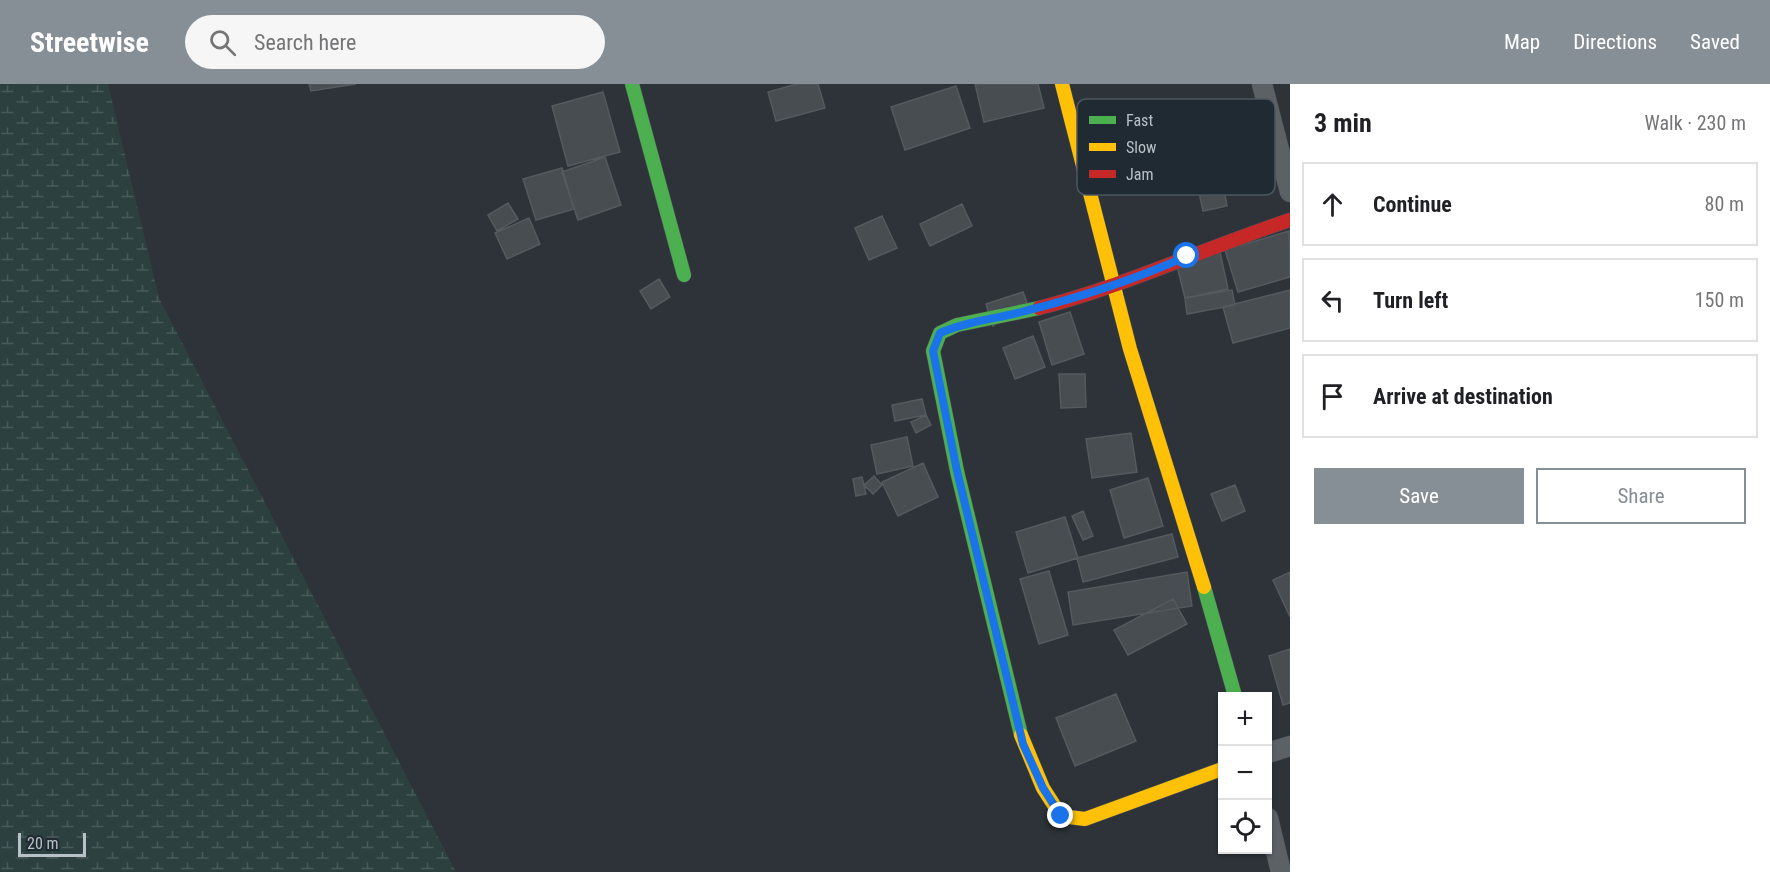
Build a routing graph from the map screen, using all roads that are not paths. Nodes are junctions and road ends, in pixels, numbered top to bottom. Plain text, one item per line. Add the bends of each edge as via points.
1 (632, 84) edge
2 (1062, 84) edge
3 (1262, 84) edge
4 (1266, 99) edge
5 (1275, 134) edge
6 (1077, 147) edge
7 (1290, 192) edge
8 (1089, 195) edge
9 (1290, 220) edge
10 (684, 275) dead end
11 (1115, 286) junction
12 (1234, 692) edge
13 (1290, 746) edge
14 (1272, 752) edge
15 (1218, 770) edge
16 (1272, 835) edge
17 (1281, 872) edge

1 - 10 street
2 - 6 street
3 - 4 street
5 - 7 street
8 - 11 street
9 - 11 street
11 - 12 street via 1130,349
11 - 15 street via 1016,314 957,325 940,333 933,351 957,471 1023,744 1061,816 1084,819
13 - 14 street
16 - 17 street

